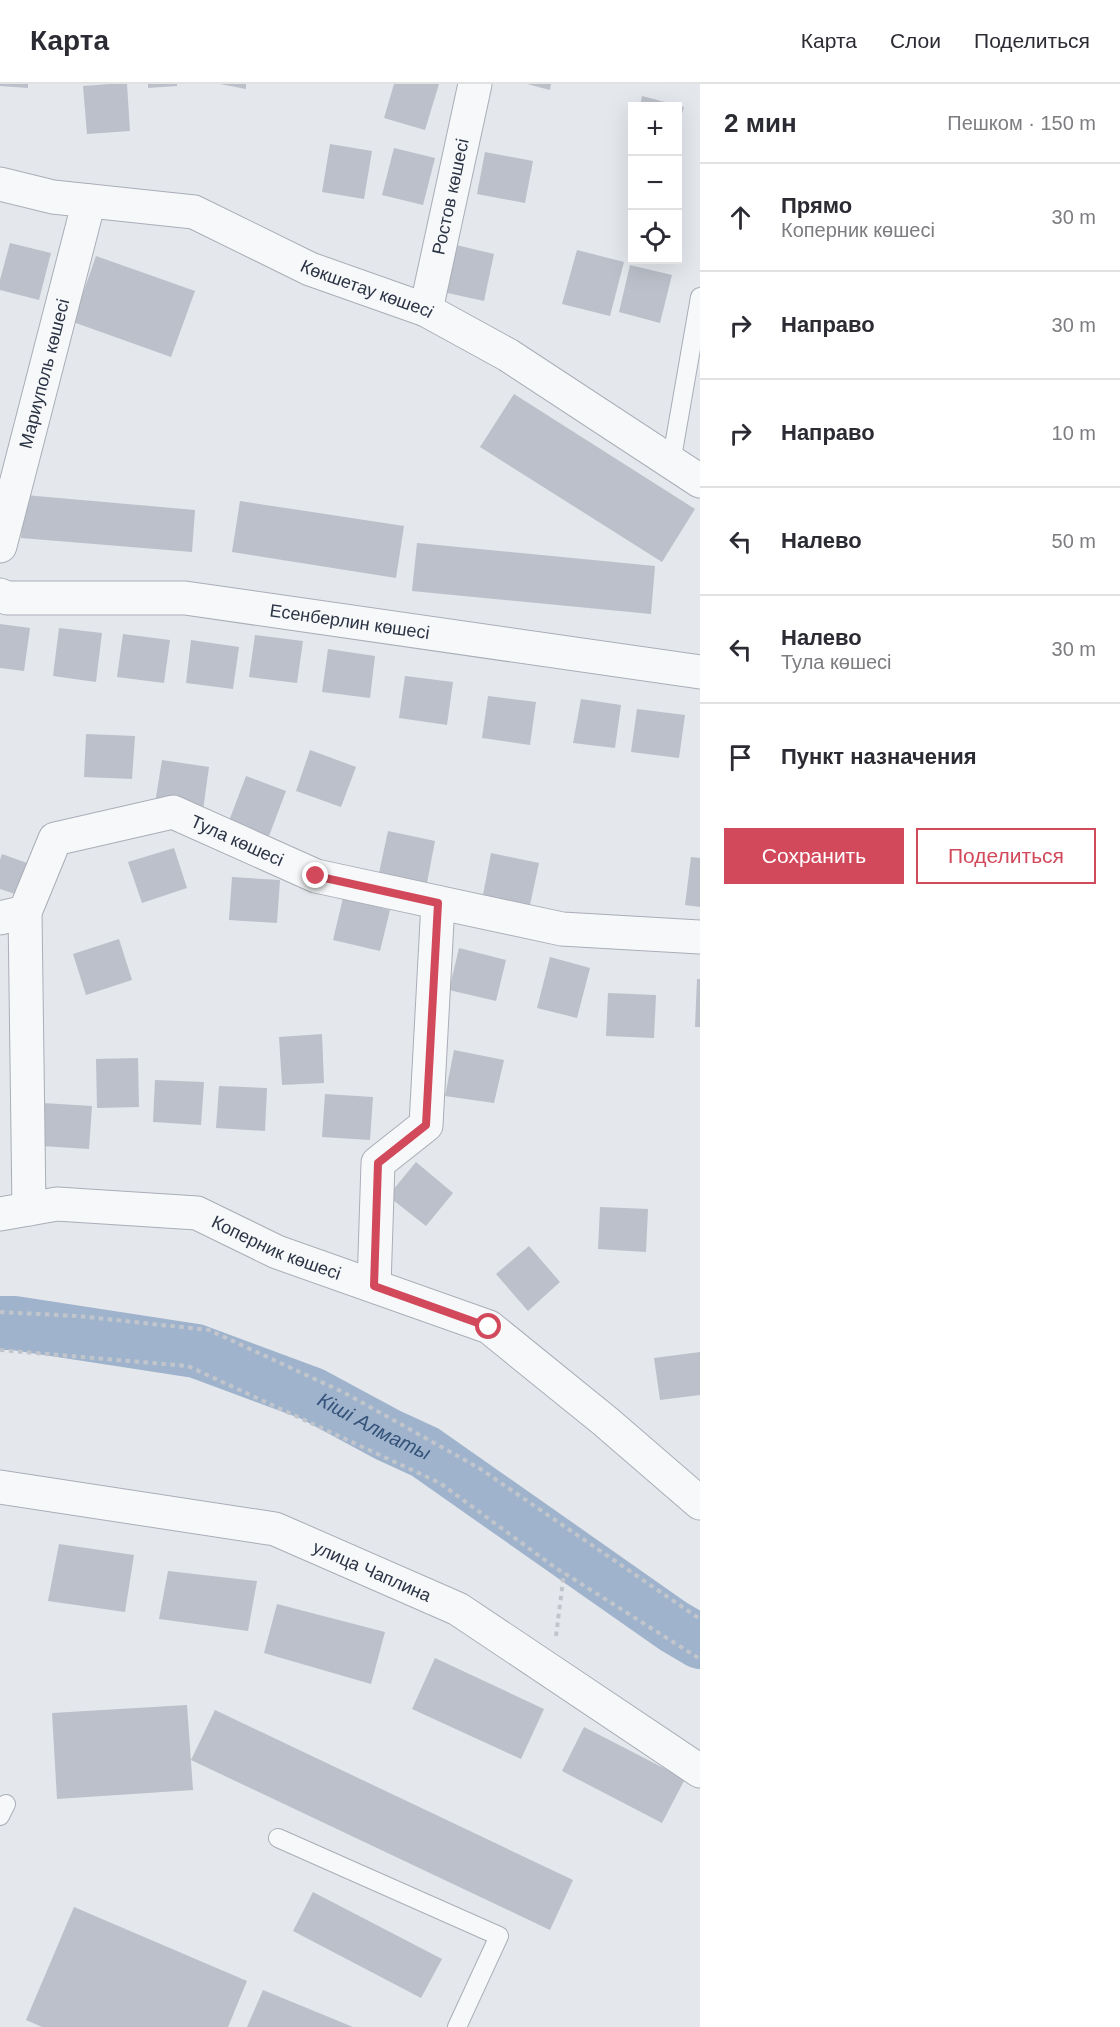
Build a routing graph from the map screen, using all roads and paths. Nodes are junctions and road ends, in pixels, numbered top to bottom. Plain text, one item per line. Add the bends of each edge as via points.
1 (475, 84) edge
2 (0, 184) edge
3 (89, 201) junction
4 (700, 297) edge
5 (426, 310) junction
6 (671, 462) junction
7 (700, 481) edge
8 (0, 546) edge
9 (0, 595) edge
10 (700, 672) edge
11 (438, 903) junction
12 (12, 915) edge
13 (700, 937) edge
14 (15, 1211) edge
15 (374, 1286) junction
16 (0, 1312) edge
17 (0, 1350) edge
18 (0, 1487) edge
19 (700, 1503) edge
20 (564, 1573) junction
21 (700, 1619) edge
22 (555, 1643) dead end
23 (700, 1659) edge
24 (700, 1771) edge
25 (278, 1838) dead end
26 (457, 2027) edge

1 - 5 street, Ростов көшесі
2 - 3 street, Көкшетау көшесі
3 - 5 street, Көкшетау көшесі via 194,212 310,269
3 - 8 street, Мариуполь көшесі
4 - 6 lane
5 - 6 street, Көкшетау көшесі via 508,355
6 - 7 street, Көкшетау көшесі
9 - 10 street, Есенберлин көшесі via 185,598
11 - 12 street, Тула көшесі via 316,876 172,812 55,839
11 - 13 street, Тула көшесі via 562,929
11 - 15 street via 426,1125 378,1163
12 - 14 street
14 - 15 street, Коперник көшесі via 57,1204 197,1213 277,1252
15 - 19 street, Коперник көшесі via 489,1327
16 - 21 path via 209,1330 345,1393 479,1468
17 - 20 path via 188,1366 440,1483
18 - 24 street, улица Чаплина via 275,1529 458,1609
20 - 22 path
20 - 23 path
25 - 26 lane via 499,1936

